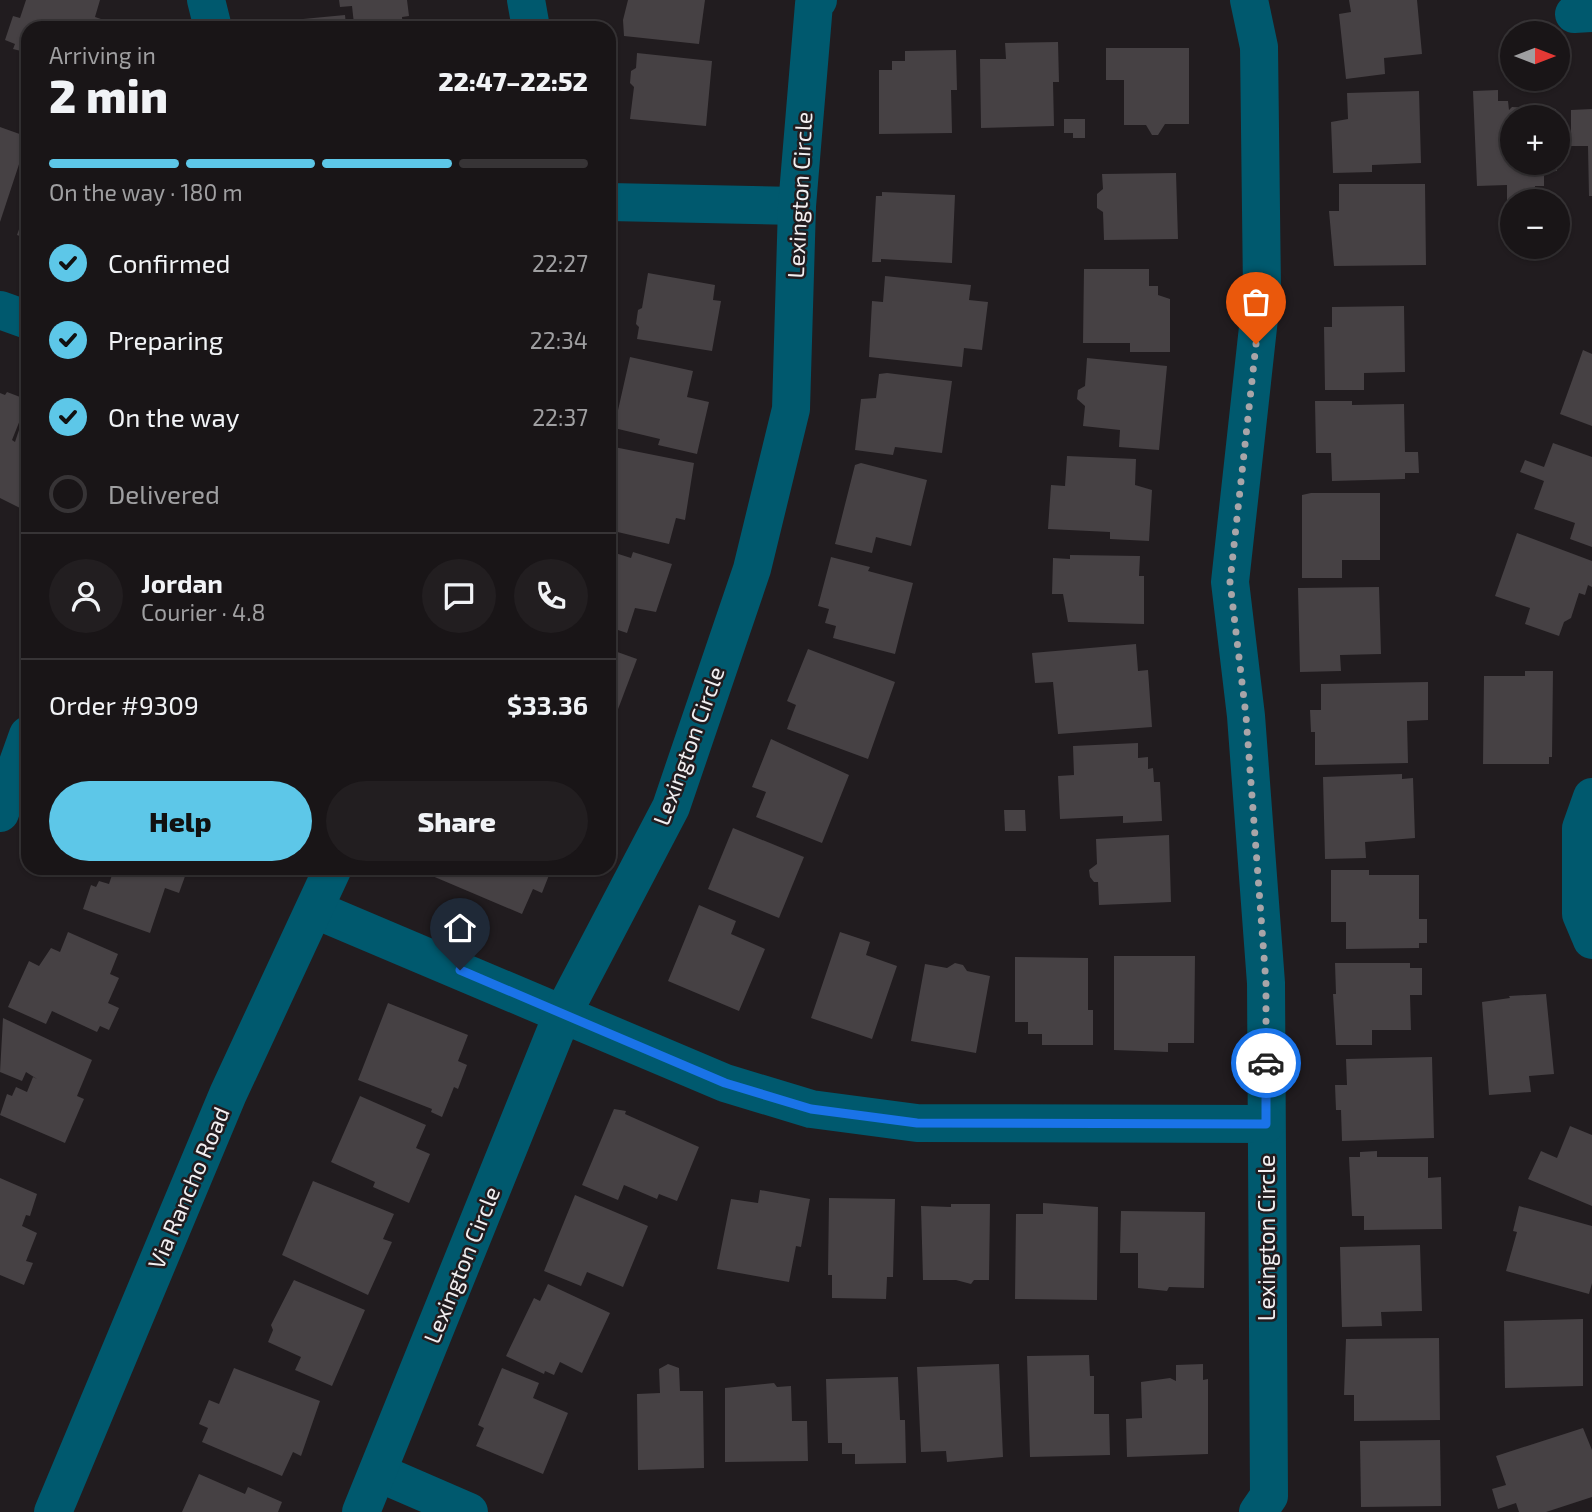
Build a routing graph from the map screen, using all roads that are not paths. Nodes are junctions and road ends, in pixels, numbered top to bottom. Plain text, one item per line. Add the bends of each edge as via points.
1 (206, 0) edge
2 (526, 0) edge
3 (818, 0) edge
4 (1249, 0) edge
5 (211, 21) edge
6 (530, 21) edge
7 (616, 202) edge
8 (797, 206) junction
9 (0, 310) edge
10 (21, 318) edge
11 (21, 754) edge
12 (1592, 797) edge
13 (0, 813) edge
14 (330, 875) edge
15 (316, 910) junction
16 (1592, 940) edge
17 (563, 1013) junction
18 (1266, 1124) junction
19 (379, 1473) junction
20 (53, 1512) edge
21 (361, 1512) edge
22 (469, 1512) edge
23 (1258, 1512) edge

1 - 5 street
2 - 6 street
3 - 8 street, Lexington Circle via 808,53
4 - 18 street, Lexington Circle via 1259,47 1262,291 1230,582 1246,716 1266,983
7 - 8 street
8 - 17 street, Lexington Circle via 791,409 752,569 671,807
9 - 10 street
11 - 13 street
12 - 16 street via 1581,828 1581,915
14 - 15 street, Via Rancho Road
15 - 17 street
15 - 20 street, Via Rancho Road via 228,1094
17 - 18 street via 725,1083 811,1109 917,1123
17 - 19 street, Lexington Circle
18 - 23 street, Lexington Circle via 1269,1496
19 - 21 street, Lexington Circle
19 - 22 street

